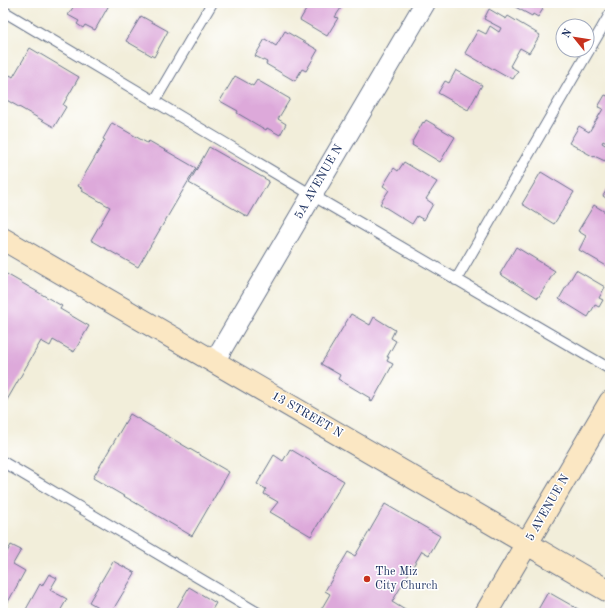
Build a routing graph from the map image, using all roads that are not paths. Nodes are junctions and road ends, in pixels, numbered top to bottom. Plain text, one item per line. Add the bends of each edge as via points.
1 (212, 3) edge
2 (425, 3) edge
3 (3, 11) edge
4 (610, 14) edge
5 (154, 102) junction
6 (312, 195) junction
7 (3, 239) edge
8 (456, 280) junction
9 (214, 362) junction
10 (610, 369) edge
11 (610, 402) edge
12 (3, 462) edge
13 (528, 544) junction
14 (610, 592) edge
15 (258, 613) edge
16 (486, 613) edge

1 - 5 lane
2 - 6 street, 5A AVENUE N
3 - 5 lane
4 - 8 lane
5 - 6 lane
6 - 8 lane
6 - 9 street, 5A AVENUE N
7 - 9 street, 13 STREET N
8 - 10 lane
9 - 13 street, 13 STREET N
11 - 13 street, 5 AVENUE N
12 - 15 lane
13 - 14 street, 13 STREET N
13 - 16 street, 5 AVENUE N

